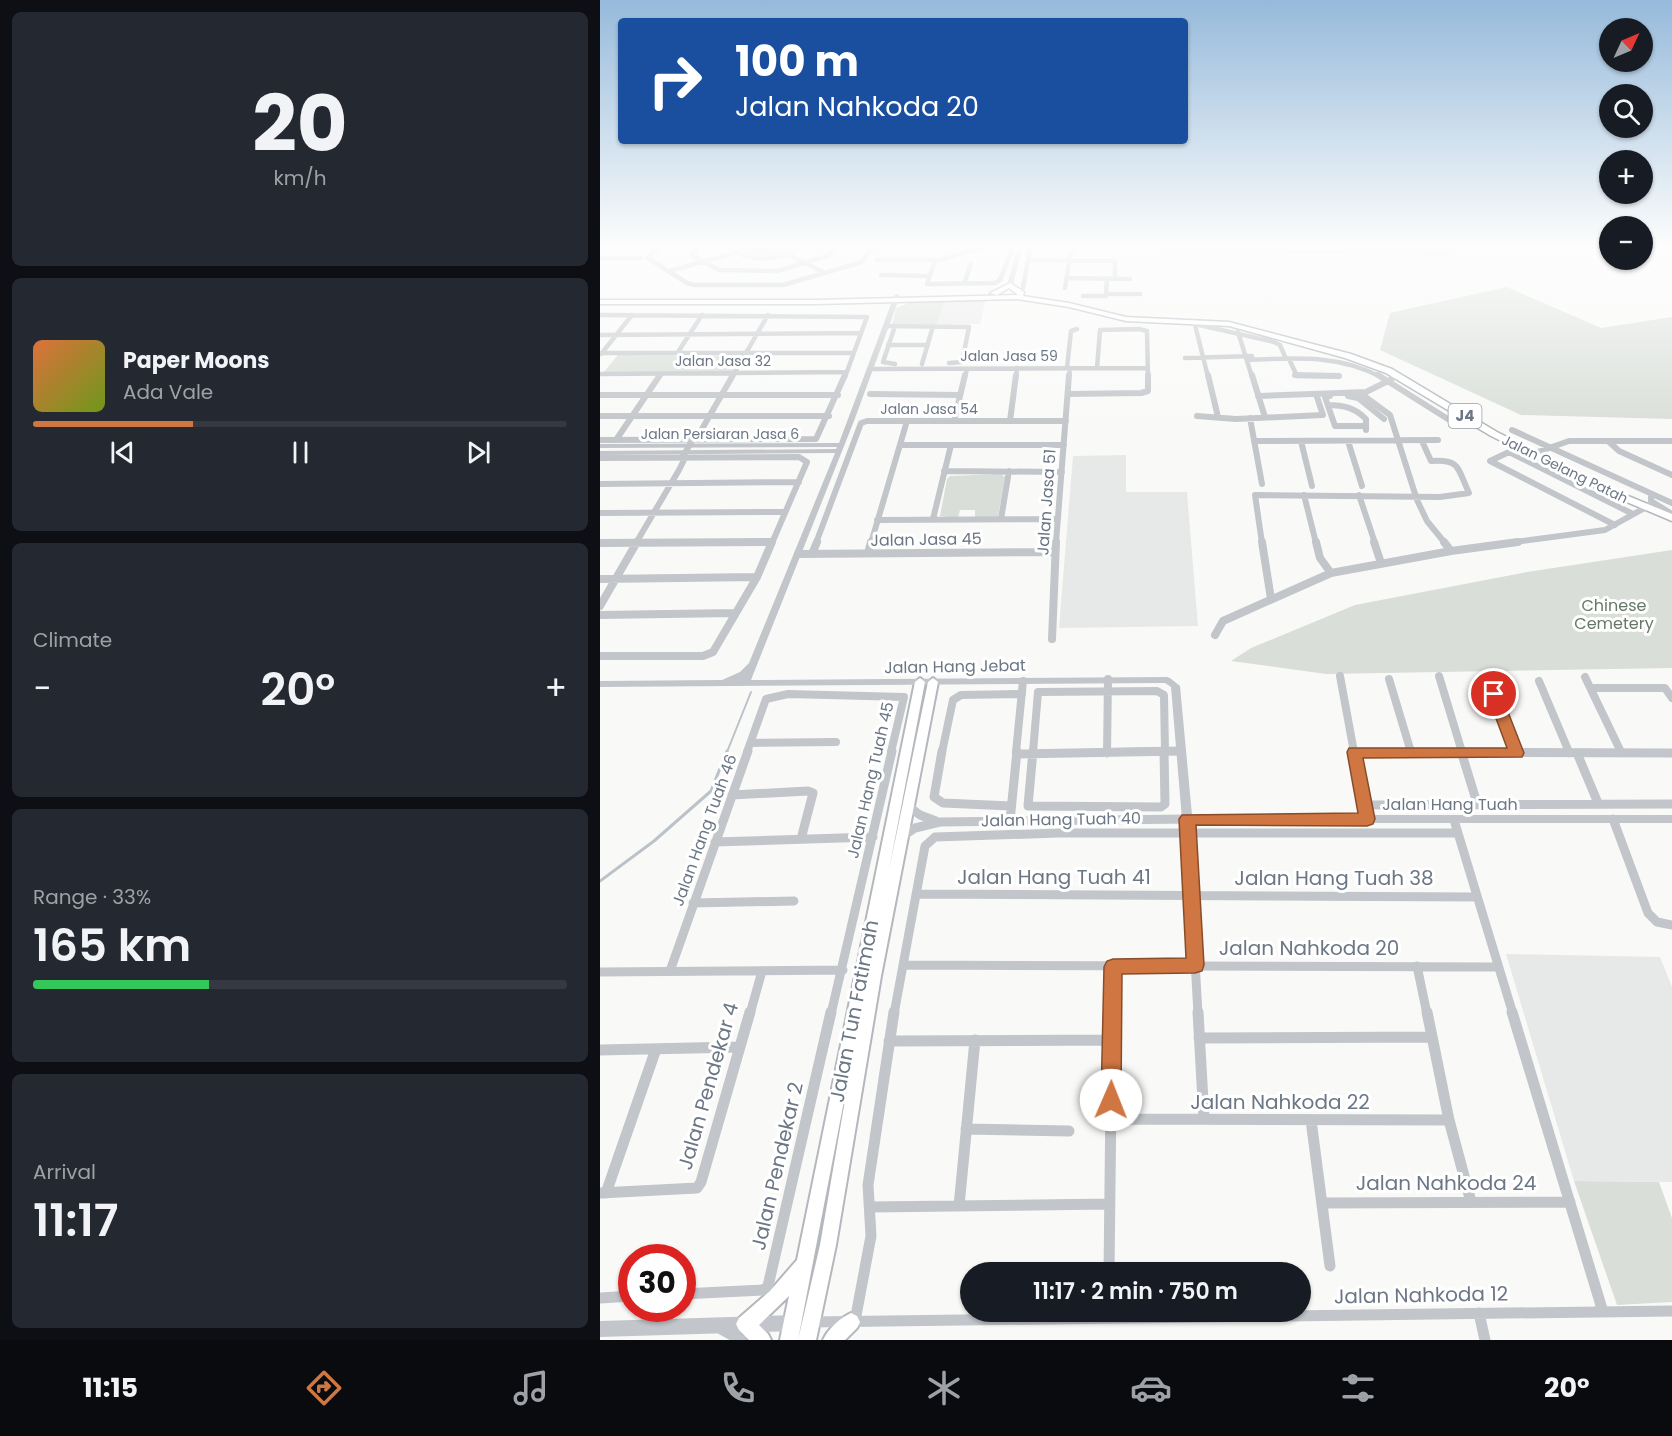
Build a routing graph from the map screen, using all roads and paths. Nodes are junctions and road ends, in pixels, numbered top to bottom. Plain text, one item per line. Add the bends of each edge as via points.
1 (883, 306) edge
2 (900, 306) edge
3 (1064, 306) edge
4 (1087, 306) edge
5 (893, 308) junction
6 (600, 315) edge
7 (632, 315) junction
8 (702, 315) junction
9 (768, 315) junction
10 (1194, 322) junction
11 (886, 326) junction
12 (895, 326) junction
13 (933, 326) junction
14 (1077, 329) dead end
15 (1238, 332) junction
16 (861, 333) junction
17 (688, 334) junction
18 (758, 334) junction
19 (600, 335) edge
20 (617, 335) junction
21 (888, 345) junction
22 (928, 345) junction
23 (678, 352) junction
24 (747, 352) junction
25 (853, 353) junction
26 (601, 354) edge
27 (1202, 357) junction
28 (1185, 358) dead end
29 (1246, 358) junction
30 (1287, 358) junction
31 (922, 363) junction
32 (943, 366) junction
33 (1017, 368) junction
34 (1069, 368) junction
35 (1097, 368) junction
36 (1148, 368) junction
37 (871, 369) junction
38 (967, 369) junction
39 (846, 372) junction
40 (735, 373) junction
41 (600, 374) edge
42 (661, 374) junction
43 (1339, 376) dead end
44 (1404, 376) junction
45 (1390, 381) junction
46 (1360, 393) junction
47 (722, 394) junction
48 (838, 394) junction
49 (870, 394) dead end
50 (1068, 394) junction
51 (1316, 394) junction
52 (600, 395) edge
53 (646, 395) junction
54 (960, 395) junction
55 (1258, 396) junction
56 (1328, 405) junction
57 (1264, 414) dead end
58 (600, 416) edge
59 (632, 416) junction
60 (829, 416) junction
61 (1197, 416) dead end
62 (709, 417) junction
63 (1218, 417) junction
64 (1467, 417) junction
65 (1250, 418) junction
66 (1366, 419) junction
67 (1387, 419) junction
68 (906, 421) junction
69 (954, 421) junction
70 (1010, 421) junction
71 (1066, 421) junction
72 (1512, 430) dead end
73 (600, 440) edge
74 (616, 440) junction
75 (1438, 440) dead end
76 (1254, 441) junction
77 (1301, 441) junction
78 (1348, 441) junction
79 (1398, 441) junction
80 (1422, 441) junction
81 (1608, 441) junction
82 (1672, 441) edge
83 (901, 445) junction
84 (951, 445) junction
85 (1064, 445) junction
86 (600, 446) edge
87 (1548, 447) junction
88 (839, 448) junction
89 (691, 449) junction
90 (1509, 452) junction
91 (600, 453) edge
92 (1535, 453) junction
93 (600, 458) edge
94 (1562, 469) junction
95 (944, 471) junction
96 (1009, 471) junction
97 (1062, 472) junction
98 (1672, 475) edge
99 (798, 482) junction
100 (671, 483) junction
101 (600, 484) edge
102 (1262, 484) dead end
103 (1312, 486) dead end
104 (1362, 486) dead end
105 (1304, 495) junction
106 (1359, 495) junction
107 (1415, 495) junction
108 (1672, 503) edge
109 (1642, 507) junction
110 (654, 512) junction
111 (784, 512) junction
112 (600, 513) edge
113 (1672, 517) edge
114 (933, 519) junction
115 (1001, 519) junction
116 (1058, 519) junction
117 (877, 520) junction
118 (1618, 523) junction
119 (771, 542) junction
120 (600, 543) edge
121 (637, 543) junction
122 (1450, 551) junction
123 (1055, 552) junction
124 (868, 553) junction
125 (798, 554) junction
126 (812, 554) junction
127 (1381, 563) junction
128 (1331, 573) junction
129 (758, 577) junction
130 (600, 579) edge
131 (616, 579) junction
132 (1271, 599) junction
133 (600, 606) edge
134 (735, 613) junction
135 (600, 615) edge
136 (1215, 635) dead end
137 (1052, 639) dead end
138 (600, 656) edge
139 (754, 662) junction
140 (1340, 676) dead end
141 (1438, 676) dead end
142 (1585, 677) dead end
143 (1389, 678) dead end
144 (1108, 679) junction
145 (1489, 680) dead end
146 (1023, 681) junction
147 (1539, 681) dead end
148 (920, 682) junction
149 (933, 682) junction
150 (600, 684) edge
151 (716, 684) junction
152 (745, 684) junction
153 (771, 684) junction
154 (1591, 688) junction
155 (1108, 692) junction
156 (1022, 694) junction
157 (1672, 698) edge
158 (766, 699) joint
159 (911, 726) junction
160 (836, 742) dead end
161 (751, 744) junction
162 (1166, 752) junction
163 (1179, 752) junction
164 (1354, 752) junction
165 (1107, 753) junction
166 (1411, 753) junction
167 (1461, 753) junction
168 (1516, 753) junction
169 (1573, 753) junction
170 (1621, 753) junction
171 (1672, 753) edge
172 (1017, 754) junction
173 (1032, 754) junction
174 (732, 795) junction
175 (1477, 803) junction
176 (1598, 803) junction
177 (1672, 804) edge
178 (1365, 805) junction
179 (908, 806) junction
180 (1011, 806) junction
181 (1187, 819) junction
182 (1367, 819) junction
183 (1613, 819) junction
184 (1672, 819) edge
185 (1454, 820) junction
186 (1010, 821) junction
187 (940, 822) junction
188 (1188, 833) junction
189 (1458, 833) junction
190 (873, 837) junction
191 (902, 837) junction
192 (801, 839) junction
193 (714, 842) junction
194 (916, 894) junction
195 (1191, 896) junction
196 (860, 897) junction
197 (883, 897) junction
198 (1477, 897) junction
199 (794, 901) dead end
200 (693, 903) junction
201 (1672, 924) edge
202 (903, 965) junction
203 (1195, 965) junction
204 (1418, 966) junction
205 (1113, 967) junction
206 (1498, 967) junction
207 (843, 970) junction
208 (670, 971) junction
209 (762, 971) junction
210 (600, 972) edge
211 (1432, 1037) junction
212 (1199, 1038) junction
213 (975, 1040) junction
214 (1112, 1040) junction
215 (889, 1041) junction
216 (738, 1047) junction
217 (656, 1049) junction
218 (600, 1050) edge
219 (1111, 1119) junction
220 (1204, 1119) junction
221 (1311, 1120) junction
222 (1449, 1120) junction
223 (966, 1129) junction
224 (1069, 1131) dead end
225 (603, 1193) edge
226 (1471, 1202) junction
227 (1570, 1202) junction
228 (1323, 1203) junction
229 (1110, 1204) junction
230 (959, 1206) junction
231 (870, 1207) junction
232 (805, 1262) junction
233 (1109, 1262) edge
234 (1330, 1266) dead end
235 (696, 1293) edge
236 (618, 1297) edge
237 (600, 1298) edge
238 (1672, 1311) edge
239 (1603, 1312) junction
240 (1479, 1313) junction
241 (1311, 1314) edge
242 (960, 1319) edge
243 (811, 1322) junction
244 (853, 1322) junction
245 (600, 1329) edge
246 (791, 1331) edge
247 (743, 1332) edge
248 (646, 1334) edge
249 (762, 1340) edge
250 (807, 1340) edge
251 (832, 1340) edge
252 (1485, 1340) edge

1 - 5 main road
2 - 5 main road
3 - 10 main road, J4 via 1126,319
4 - 44 main road, J4 via 1128,315 1226,320 1380,364
5 - 11 street
6 - 7 street
7 - 8 street
7 - 20 street
8 - 9 street
8 - 17 street
9 - 16 street via 864,315 867,317
9 - 18 street
10 - 15 street
10 - 27 street
10 - 44 main road, J4 via 1229,324 1269,333
11 - 12 street
11 - 37 street
12 - 13 street
12 - 21 street
13 - 22 street
13 - 32 street via 970,327 962,362
14 - 34 street, Jalan Jasa 51 via 1071,331
15 - 29 street
15 - 30 street via 1278,344
16 - 18 street
16 - 25 street
17 - 18 street
17 - 20 street
17 - 23 street
18 - 24 street
19 - 20 street
20 - 26 street
21 - 22 street
21 - 31 street via 883,362
22 - 31 street
23 - 24 street
23 - 26 street
24 - 25 street
24 - 40 street
25 - 39 street
27 - 28 street
27 - 29 street
27 - 63 street
29 - 30 street
29 - 55 street
30 - 43 street via 1294,375
30 - 45 street via 1338,360
31 - 32 street
32 - 37 street, Jalan Jasa 59
32 - 38 street, Jalan Jasa 59
33 - 34 street, Jalan Jasa 59
33 - 38 street, Jalan Jasa 59
33 - 70 street
34 - 35 street, Jalan Jasa 59
34 - 50 street, Jalan Jasa 51
35 - 36 street, Jalan Jasa 59
35 - 36 street via 1100,330 1145,330
36 - 50 street via 1147,392
37 - 88 street
38 - 54 street
39 - 40 street, Jalan Jasa 32
39 - 48 street
40 - 42 street, Jalan Jasa 32
40 - 47 street
41 - 42 street, Jalan Jasa 32
42 - 53 street
44 - 45 street
44 - 64 main road, Jalan Gelang Patah / J4
44 - 92 main road, Jalan Gelang Patah / J4
45 - 46 street
45 - 64 street via 1451,421
46 - 51 street
46 - 67 street via 1387,411
47 - 48 street
47 - 53 street
47 - 62 street
48 - 60 street
49 - 54 street
50 - 71 street, Jalan Jasa 51
51 - 55 street
51 - 65 street via 1323,416
52 - 53 street
53 - 59 street
54 - 69 street
55 - 57 street
56 - 66 street via 1349,406
56 - 66 street via 1335,426 1366,428
56 - 67 street via 1325,396 1355,397
58 - 59 street
59 - 62 street
59 - 74 street
60 - 62 street
60 - 89 street via 818,438
61 - 63 street
62 - 89 street
63 - 65 street
64 - 92 main road, Jalan Gelang Patah / J4
65 - 76 street
66 - 67 street
67 - 79 street
68 - 69 street, Jalan Jasa 54
68 - 83 street
68 - 126 street, Jalan Jasa 54 via 867,421 859,425
69 - 70 street, Jalan Jasa 54
70 - 71 street, Jalan Jasa 54
71 - 85 street, Jalan Jasa 51
72 - 87 street
73 - 74 street
74 - 89 street
75 - 80 street
76 - 77 street
76 - 102 street
77 - 78 street
77 - 103 street
78 - 79 street
78 - 104 street
79 - 80 street
79 - 107 street
80 - 107 street via 1431,461 1455,463 1470,491 1466,495
81 - 82 street
81 - 87 street via 1569,441
81 - 98 street via 1619,451
83 - 84 street
83 - 117 street
84 - 85 street
84 - 95 street
85 - 97 street, Jalan Jasa 51
86 - 89 street, Jalan Persiaran Jasa 6
87 - 92 street
87 - 109 street
88 - 89 street, Jalan Persiaran Jasa 6
88 - 125 street
89 - 91 street, Jalan Persiaran Jasa 6
89 - 93 street
89 - 99 street via 799,456 807,462
89 - 100 street
90 - 94 main road via 1518,451
90 - 109 street
90 - 118 street via 1490,461
92 - 94 main road, Jalan Gelang Patah / J4
92 - 109 main road, Jalan Gelang Patah / J4
94 - 109 main road, Jalan Gelang Patah / J4 via 1630,505
95 - 96 street
95 - 114 street
96 - 97 street
96 - 115 street
97 - 116 street, Jalan Jasa 51
99 - 100 street
99 - 111 street
100 - 101 street
100 - 110 street
105 - 106 street
105 - 128 street via 1320,558
105 - 132 street via 1255,495
106 - 107 street
106 - 127 street
107 - 122 street via 1427,521
108 - 109 street
109 - 113 main road, Jalan Gelang Patah / J4
109 - 113 main road
109 - 118 street
110 - 111 street
110 - 112 street
110 - 121 street
111 - 119 street
114 - 115 street
114 - 117 street
115 - 116 street
116 - 123 street, Jalan Jasa 51
117 - 124 street
118 - 122 street via 1605,530
119 - 121 street
119 - 129 street
120 - 121 street
121 - 131 street
122 - 127 street
123 - 124 street, Jalan Jasa 45
123 - 137 street, Jalan Jasa 51
124 - 126 street, Jalan Jasa 45
125 - 126 street, Jalan Jasa 45
125 - 139 street
127 - 128 street
128 - 132 street
129 - 131 street
129 - 134 street
130 - 131 street
131 - 133 street
132 - 136 street via 1223,621
134 - 135 street
134 - 138 street via 713,652 707,655
139 - 151 street via 743,674
139 - 152 street
139 - 153 street via 754,674
140 - 164 street
141 - 167 street
142 - 154 street
143 - 166 street
144 - 146 street, Jalan Hang Jebat
144 - 155 street
144 - 163 street, Jalan Hang Jebat via 1173,683
145 - 168 street
146 - 149 street, Jalan Hang Jebat
146 - 156 street
147 - 169 street
148 - 149 street, Jalan Hang Jebat
148 - 153 street, Jalan Hang Jebat
148 - 159 main road, Jalan Tun Fatimah
149 - 159 main road, Jalan Tun Fatimah
150 - 151 street, Jalan Hang Jebat
151 - 152 street, Jalan Hang Jebat
152 - 153 street, Jalan Hang Jebat
154 - 157 street via 1665,688
154 - 170 street
155 - 162 street via 1157,691 1164,695
155 - 165 street
155 - 173 street via 1038,692
156 - 172 street
156 - 180 street via 961,694 953,700 934,791 934,797 943,803
158 - 159 street, Jalan Hang Tuah 45 via 788,694 900,696 904,697
158 - 161 street, Jalan Hang Tuah 46
159 - 179 main road, Jalan Tun Fatimah
159 - 190 street, Jalan Hang Tuah 45
159 - 197 main road, Jalan Tun Fatimah
160 - 161 street
161 - 174 street, Jalan Hang Tuah 46
162 - 163 street
162 - 165 street
162 - 173 street via 1167,801 1161,807 1028,806
163 - 181 street, Jalan Hang Jebat
164 - 166 street
164 - 178 street
165 - 173 street
166 - 167 street
167 - 168 street
167 - 175 street
168 - 169 street
169 - 170 street
169 - 176 street
170 - 171 street
172 - 173 street
172 - 180 street
174 - 192 street via 813,793
174 - 193 street, Jalan Hang Tuah 46
175 - 176 street
175 - 178 street
176 - 177 street
178 - 182 street
179 - 187 street, Jalan Hang Tuah
179 - 191 main road, Jalan Tun Fatimah
180 - 186 street
181 - 182 street, Jalan Hang Tuah
181 - 186 street, Jalan Hang Tuah
181 - 188 street
182 - 185 street, Jalan Hang Tuah
183 - 184 street, Jalan Hang Tuah
183 - 185 street, Jalan Hang Tuah
183 - 201 street via 1648,914 1657,922
185 - 189 street
186 - 187 street, Jalan Hang Tuah
187 - 191 street, Jalan Hang Tuah via 915,828
188 - 189 street, Jalan Hang Tuah 40
188 - 194 street, Jalan Hang Tuah 40 via 935,837 925,846
188 - 195 street
189 - 198 street
190 - 192 street
190 - 196 street, Jalan Hang Tuah 45
191 - 197 main road, Jalan Tun Fatimah
192 - 193 street
193 - 200 street, Jalan Hang Tuah 46
194 - 195 street, Jalan Hang Tuah 41
194 - 202 street
195 - 198 street, Jalan Hang Tuah 38
195 - 203 street
196 - 197 street
196 - 207 street, Jalan Hang Tuah 45
197 - 232 main road, Jalan Tun Fatimah
197 - 243 main road, Jalan Tun Fatimah via 874,976
198 - 206 street
199 - 200 street
200 - 208 street, Jalan Hang Tuah 46
202 - 205 street, Jalan Nahkoda 20
202 - 215 street
203 - 204 street, Jalan Nahkoda 20
203 - 205 street, Jalan Nahkoda 20
203 - 212 street
204 - 206 street, Jalan Nahkoda 20
204 - 211 street
205 - 214 street
206 - 227 street
207 - 209 street
207 - 235 street, Jalan Pendekar 2 via 768,1286 763,1290
208 - 209 street
208 - 210 street
209 - 216 street, Jalan Pendekar 4
211 - 212 street
211 - 222 street
212 - 220 street
213 - 214 street
213 - 215 street
213 - 223 street
214 - 219 street
215 - 231 street via 868,1185
216 - 217 street
216 - 225 street, Jalan Pendekar 4 via 697,1188
217 - 218 street
217 - 225 street
219 - 220 street, Jalan Nahkoda 22
219 - 229 street
220 - 221 street, Jalan Nahkoda 22
221 - 222 street, Jalan Nahkoda 22
221 - 228 street
222 - 226 street
223 - 224 street
223 - 230 street
226 - 227 street, Jalan Nahkoda 24
226 - 228 street, Jalan Nahkoda 24
227 - 239 street
228 - 234 street
229 - 230 street
229 - 233 street
230 - 231 street
231 - 244 street via 872,1236
232 - 246 main road, Jalan Tun Fatimah
232 - 247 main road via 786,1289
236 - 237 street
238 - 239 street, Jalan Nahkoda 12
239 - 240 street, Jalan Nahkoda 12
240 - 241 street, Jalan Nahkoda 12
240 - 252 street
242 - 244 street, Jalan Nahkoda 12
243 - 244 street, Jalan Nahkoda 12
243 - 246 street
243 - 250 main road, Jalan Tun Fatimah
244 - 251 main road
245 - 248 street
246 - 247 street
247 - 248 street via 714,1325
247 - 249 main road

